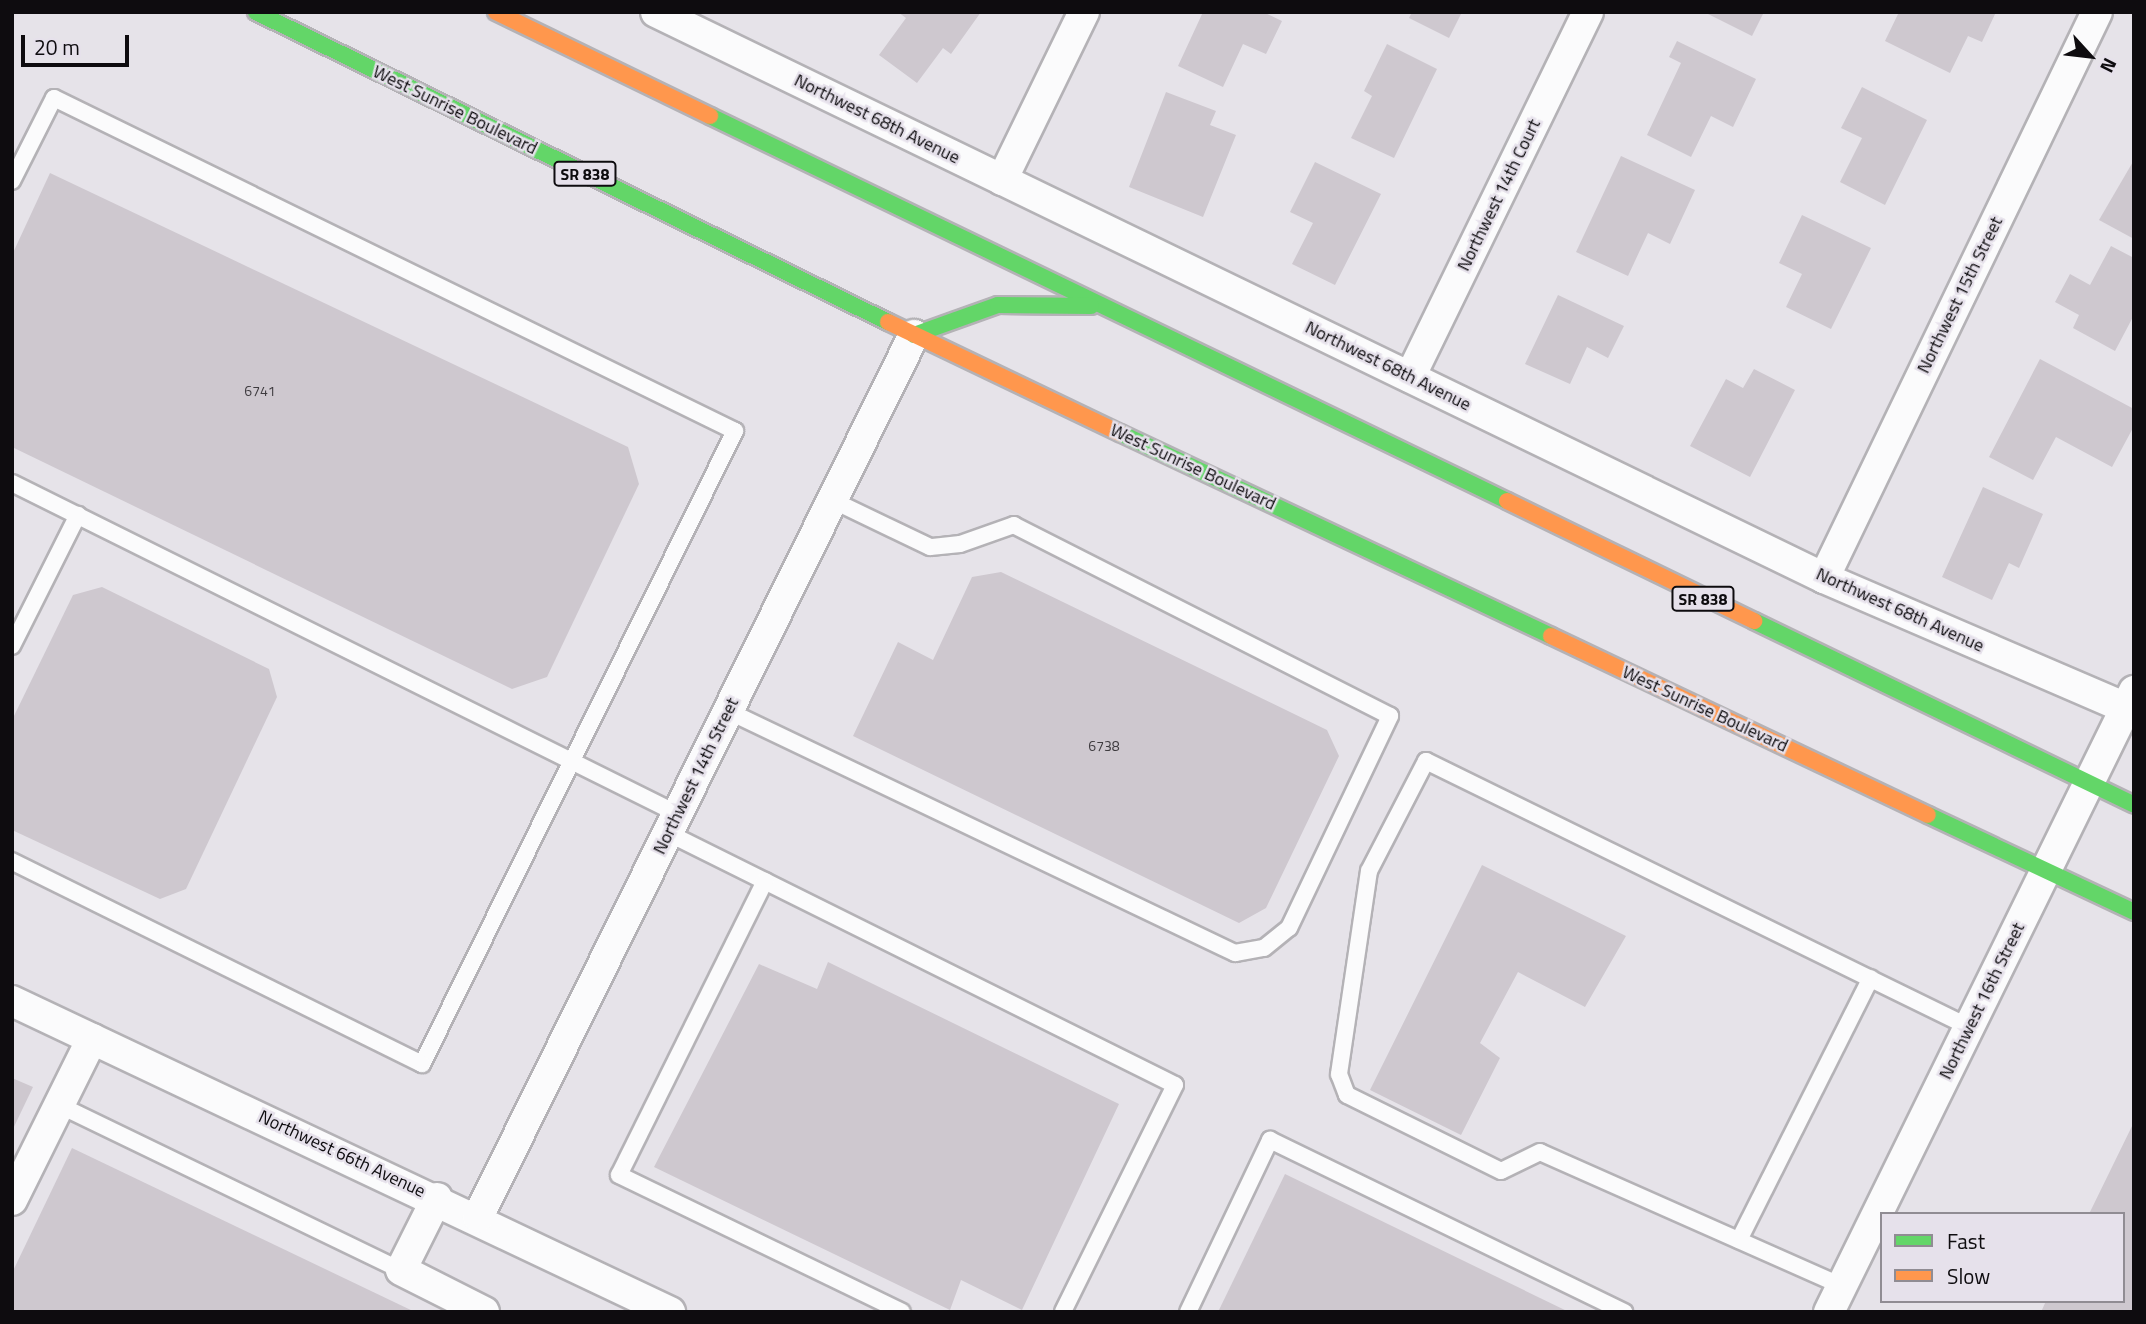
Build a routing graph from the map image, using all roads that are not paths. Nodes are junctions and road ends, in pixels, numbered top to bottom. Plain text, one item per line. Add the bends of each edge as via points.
1 (256, 12) edge
2 (496, 12) edge
3 (656, 12) edge
4 (1084, 12) edge
5 (1588, 12) edge
6 (2098, 12) edge
7 (1002, 180) junction
8 (12, 181) edge
9 (1100, 306) junction
10 (914, 335) junction
11 (1410, 377) junction
12 (12, 483) edge
13 (832, 500) junction
14 (78, 515) junction
15 (1824, 578) junction
16 (12, 646) edge
17 (2130, 699) edge
18 (728, 711) junction
19 (571, 760) junction
20 (2087, 784) junction
21 (2134, 805) edge
22 (673, 823) junction
23 (12, 861) edge
24 (2045, 872) junction
25 (765, 881) junction
26 (2134, 912) edge
27 (1871, 978) junction
28 (12, 1001) edge
29 (1969, 1027) junction
30 (92, 1039) junction
31 (59, 1105) junction
32 (437, 1198) junction
33 (12, 1200) edge
34 (478, 1217) junction
35 (1739, 1240) junction
36 (401, 1270) junction
37 (1835, 1299) edge
38 (484, 1312) edge
39 (670, 1312) edge
40 (902, 1312) edge
41 (1063, 1312) edge
42 (1188, 1312) edge
43 (1624, 1312) edge

1 - 10 highway, West Sunrise Boulevard / SR 838
2 - 9 highway, SR 838
3 - 7 street, Northwest 68th Avenue
4 - 7 street
5 - 11 street, Northwest 14th Court
6 - 15 street, Northwest 15th Street
7 - 11 street, Northwest 68th Avenue
8 - 19 lane via 54,98 735,431
9 - 10 highway via 998,305
9 - 20 highway, SR 838
10 - 13 street, Northwest 14th Street
10 - 24 highway, West Sunrise Boulevard / SR 838
11 - 15 street, Northwest 68th Avenue
12 - 14 lane
13 - 18 street, Northwest 14th Street
13 - 18 lane via 930,547 960,544 1014,525 1390,716 1289,928 1264,948 1235,953
14 - 16 lane
14 - 19 lane
15 - 17 street, Northwest 68th Avenue
17 - 20 street, Northwest 16th Street
18 - 22 street, Northwest 14th Street
19 - 22 lane
19 - 23 lane via 422,1064
20 - 21 highway, SR 838
20 - 24 street, Northwest 16th Street
22 - 25 lane
22 - 34 street, Northwest 14th Street
24 - 26 highway, West Sunrise Boulevard / SR 838
24 - 29 street, Northwest 16th Street
25 - 40 lane via 618,1175
25 - 41 lane via 1175,1085
27 - 29 lane
27 - 35 lane
27 - 35 lane via 1426,761 1369,871 1339,1074 1348,1095 1501,1171 1540,1152
28 - 30 street, Northwest 66th Avenue
29 - 37 street, Northwest 16th Street
30 - 31 street
30 - 32 street, Northwest 66th Avenue
31 - 33 street
31 - 36 lane
32 - 34 street, Northwest 66th Avenue
32 - 36 street
34 - 39 street, Northwest 66th Avenue
35 - 37 lane
36 - 38 street
42 - 43 lane via 1270,1140

